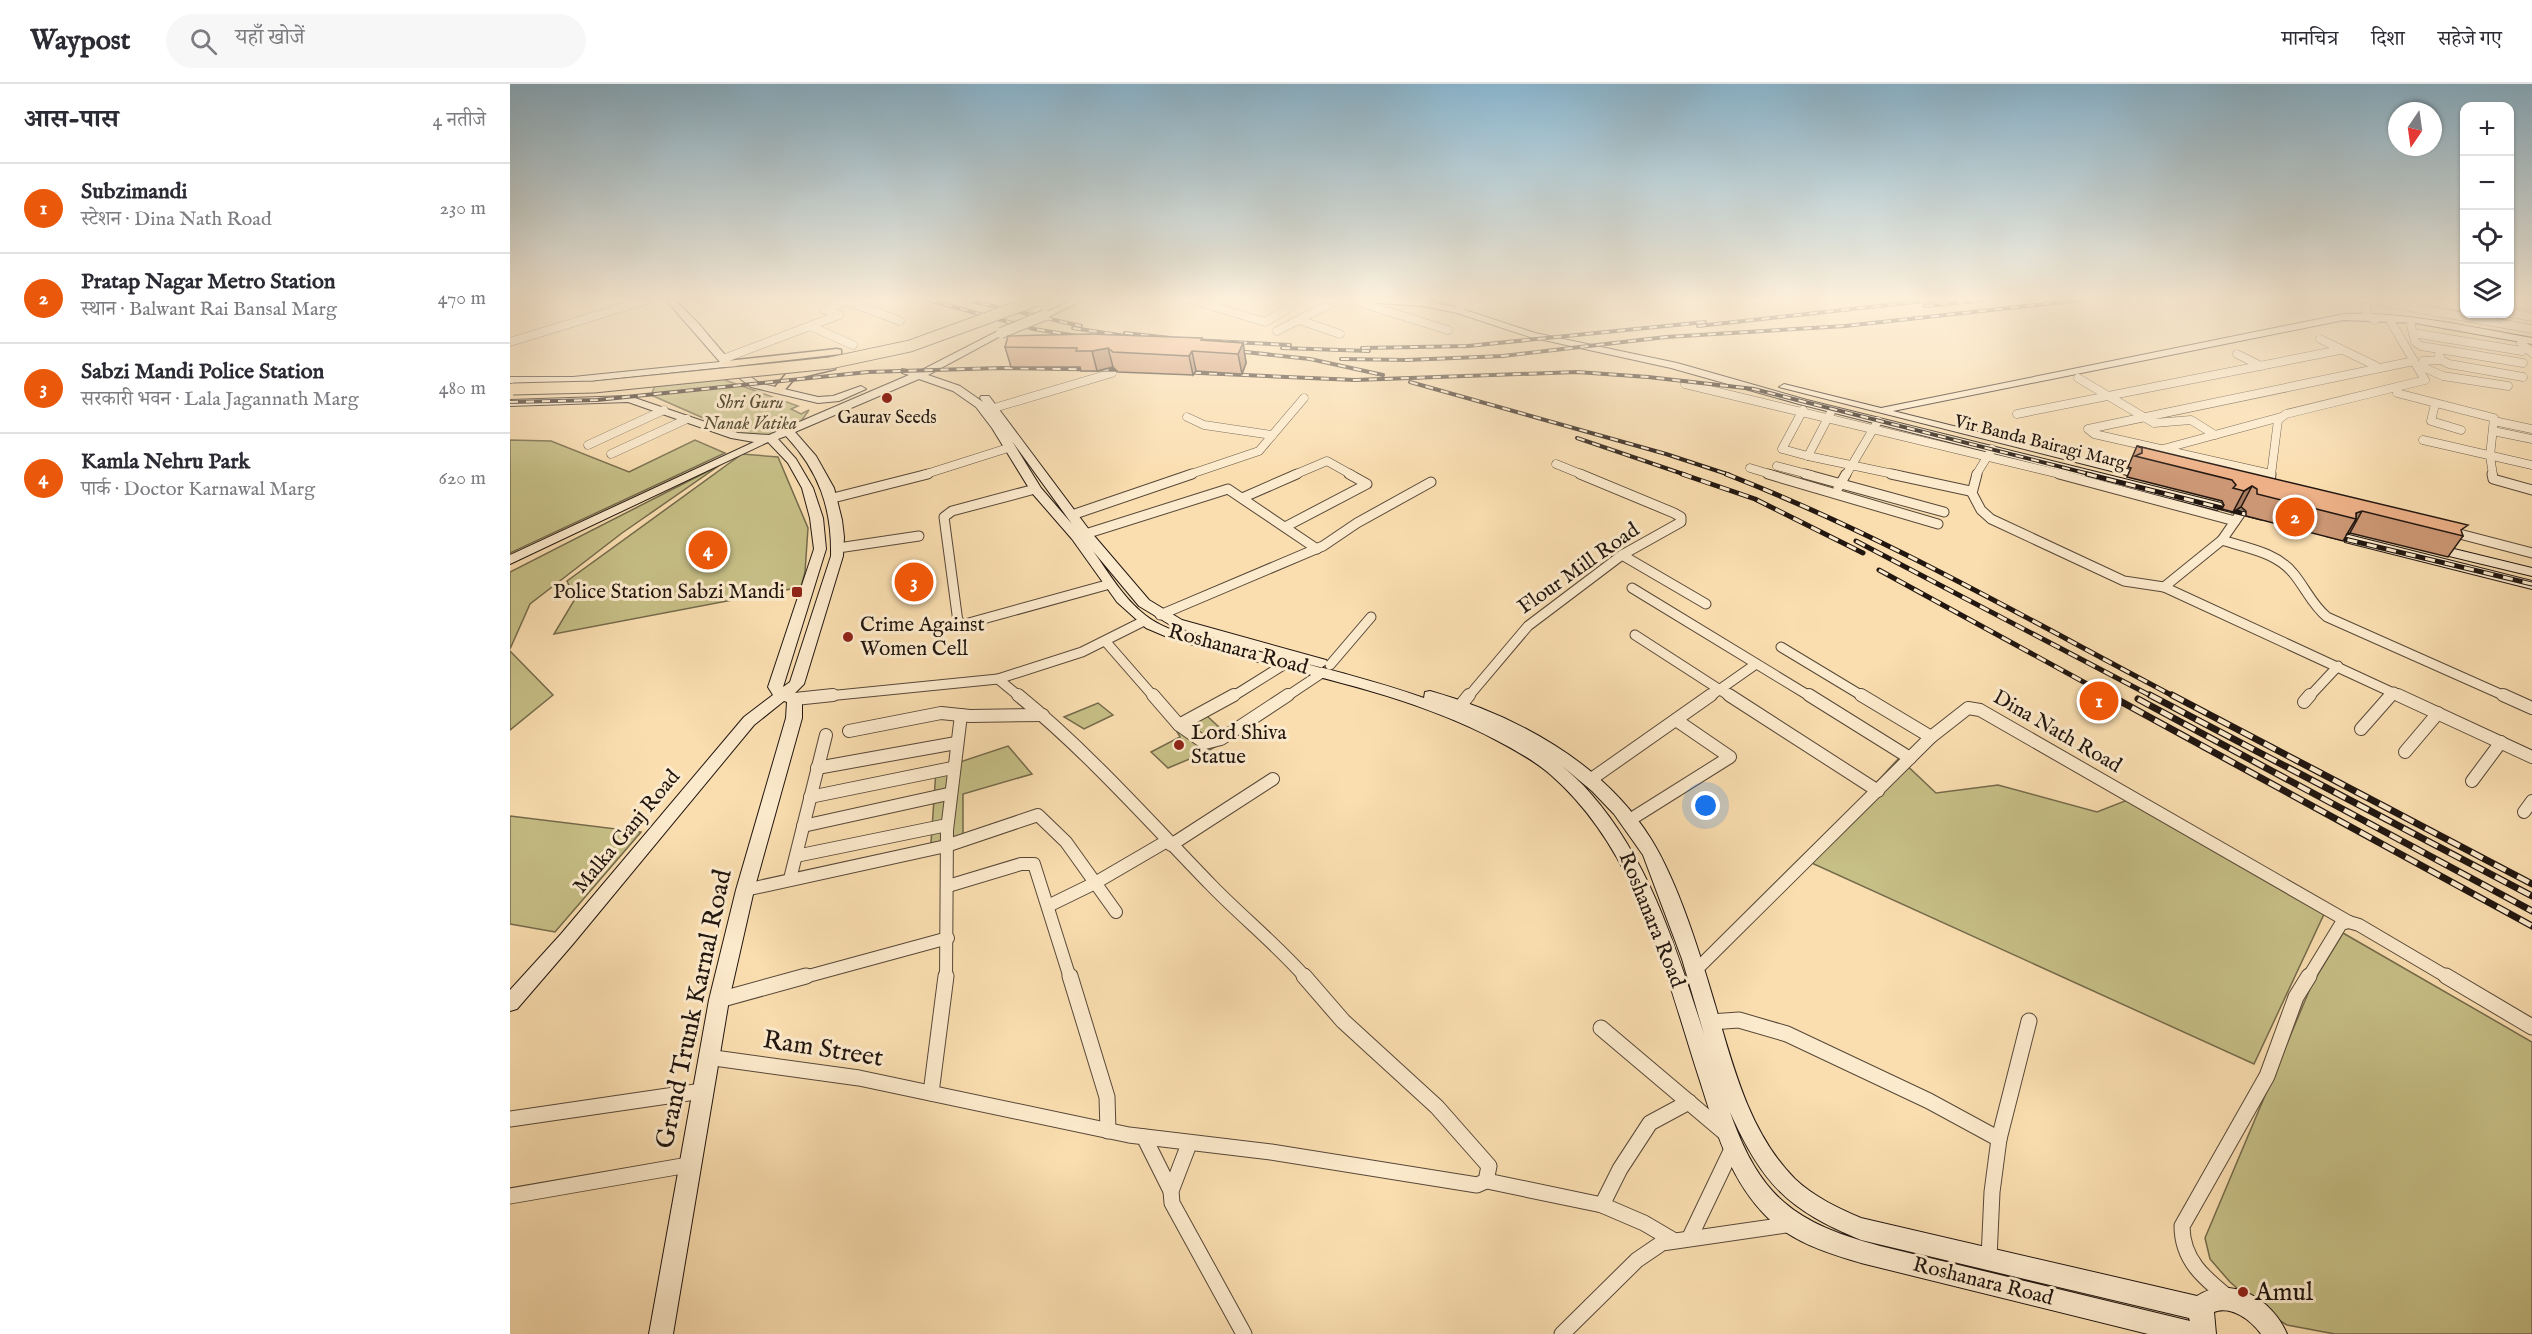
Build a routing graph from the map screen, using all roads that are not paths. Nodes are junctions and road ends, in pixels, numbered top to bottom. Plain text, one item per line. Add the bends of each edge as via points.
1 (721, 358) edge
2 (721, 358) edge
3 (722, 358) edge
4 (724, 358) edge
5 (776, 358) edge
6 (822, 358) edge
7 (852, 358) edge
8 (870, 358) edge
9 (940, 358) edge
10 (946, 358) edge
11 (1642, 358) edge
12 (1661, 358) edge
13 (2168, 358) edge
14 (2245, 358) edge
15 (2298, 358) edge
16 (2355, 358) edge
17 (2412, 358) edge
18 (2494, 358) edge
19 (2441, 360) joint
20 (2414, 361) junction
21 (2523, 363) dead end
22 (2260, 366) junction
23 (2381, 367) junction
24 (678, 369) junction
25 (918, 371) junction
26 (2421, 372) junction
27 (1112, 373) dead end
28 (610, 376) junction
29 (2078, 376) junction
30 (2523, 376) dead end
31 (510, 382) edge
32 (1685, 384) dead end
33 (2494, 384) junction
34 (2508, 386) dead end
35 (949, 387) junction
36 (891, 388) junction
37 (510, 389) edge
38 (778, 391) junction
39 (2397, 393) dead end
40 (2499, 394) dead end
41 (2108, 396) junction
42 (1304, 398) dead end
43 (803, 399) junction
44 (584, 401) junction
45 (640, 402) junction
46 (2435, 404) junction
47 (513, 405) edge
48 (994, 408) junction
49 (664, 410) junction
50 (1803, 410) junction
51 (1831, 413) junction
52 (2017, 414) dead end
53 (1898, 415) junction
54 (1187, 417) dead end
55 (2142, 417) junction
56 (2281, 417) junction
57 (687, 419) junction
58 (1876, 419) junction
59 (809, 422) junction
60 (2493, 426) junction
61 (2532, 429) edge
62 (788, 431) junction
63 (1272, 435) junction
64 (2214, 435) junction
65 (771, 438) junction
66 (2422, 440) dead end
67 (2532, 440) edge
68 (746, 444) junction
69 (588, 445) dead end
70 (1008, 448) junction
71 (2455, 448) junction
72 (2160, 449) junction
73 (1990, 452) junction
74 (611, 454) dead end
75 (1808, 456) junction
76 (2490, 456) junction
77 (1556, 464) dead end
78 (1853, 465) junction
79 (2532, 465) edge
80 (1777, 466) dead end
81 (1749, 468) dead end
82 (2127, 472) dead end
83 (2271, 474) junction
84 (1431, 482) dead end
85 (1841, 484) junction
86 (1035, 489) junction
87 (2532, 490) edge
88 (1970, 491) junction
89 (1833, 495) junction
90 (833, 498) junction
91 (1242, 498) junction
92 (2279, 498) edge
93 (2217, 506) dead end
94 (1944, 512) dead end
95 (1072, 515) junction
96 (1938, 524) dead end
97 (1285, 527) junction
98 (2434, 528) edge
99 (1081, 535) junction
100 (919, 536) dead end
101 (2349, 539) dead end
102 (2222, 540) junction
103 (820, 544) junction
104 (838, 544) junction
105 (1317, 549) junction
106 (2454, 553) dead end
107 (2532, 553) edge
108 (1622, 555) junction
109 (510, 560) edge
110 (2532, 572) edge
111 (1110, 584) junction
112 (2532, 585) edge
113 (2164, 587) junction
114 (1632, 588) dead end
115 (1706, 604) dead end
116 (1371, 617) dead end
117 (1152, 618) junction
118 (1635, 635) dead end
119 (1106, 642) junction
120 (1781, 647) dead end
121 (1285, 664) junction
122 (1756, 664) junction
123 (2338, 666) junction
124 (1326, 669) junction
125 (998, 679) junction
126 (1719, 690) junction
127 (2394, 692) junction
128 (789, 697) junction
129 (2304, 702) dead end
130 (1461, 705) junction
131 (2532, 708) edge
132 (2438, 713) junction
133 (961, 715) junction
134 (1043, 715) junction
135 (1676, 720) junction
136 (1179, 725) junction
137 (2361, 729) dead end
138 (849, 731) dead end
139 (826, 735) dead end
140 (1931, 737) junction
141 (2501, 742) junction
142 (956, 743) junction
143 (2405, 752) dead end
144 (2532, 757) edge
145 (1910, 759) junction
146 (818, 768) junction
147 (952, 768) junction
148 (1273, 778) dead end
149 (1590, 780) junction
150 (2472, 781) dead end
151 (1878, 791) junction
152 (948, 794) junction
153 (810, 797) junction
154 (2532, 801) edge
155 (2524, 812) dead end
156 (1628, 821) junction
157 (947, 825) junction
158 (803, 826) junction
159 (1169, 843) junction
160 (946, 846) junction
161 (796, 856) junction
162 (790, 879) junction
163 (1095, 884) junction
164 (948, 886) junction
165 (745, 890) junction
166 (1048, 906) junction
167 (1116, 912) dead end
168 (2349, 922) junction
169 (948, 938) junction
170 (1696, 973) junction
171 (1675, 976) junction
172 (513, 995) edge
173 (719, 1000) junction
174 (2029, 1021) dead end
175 (1710, 1022) junction
176 (2532, 1027) edge
177 (1601, 1028) dead end
178 (707, 1057) junction
179 (702, 1091) junction
180 (931, 1093) junction
181 (1689, 1102) junction
182 (510, 1119) edge
183 (1108, 1131) junction
184 (1144, 1137) junction
185 (1999, 1139) junction
186 (1731, 1141) junction
187 (1189, 1144) junction
188 (688, 1165) junction
189 (1487, 1181) junction
190 (1171, 1191) junction
191 (510, 1196) edge
192 (1602, 1205) junction
193 (1793, 1224) junction
194 (1690, 1237) junction
195 (1673, 1240) junction
196 (1989, 1258) junction
197 (2229, 1298) junction
198 (2203, 1309) junction
199 (661, 1334) edge
200 (1244, 1334) edge
201 (1562, 1334) edge
202 (2196, 1334) edge
203 (2204, 1334) edge
204 (2276, 1334) edge

1 - 24 street
2 - 24 street
3 - 38 street via 755,385
4 - 5 main road via 748,362
6 - 31 main road, bridge via 600,382
7 - 37 main road, bridge via 594,387
8 - 38 main road, bridge via 793,374
9 - 25 street
10 - 25 street, bridge
11 - 51 street, Vir Banda Bairagi Marg
12 - 58 street
13 - 29 street
14 - 22 street
15 - 22 street
16 - 23 street
17 - 20 street
18 - 21 street
19 - 30 street via 2455,366
19 - 33 street via 2423,361 2431,372 2443,376
20 - 23 street
20 - 26 street
22 - 41 street
23 - 26 street
23 - 55 street
24 - 28 street
24 - 45 street via 645,388
25 - 35 street, Roshanara Road
25 - 36 street
25 - 43 street via 835,399
25 - 48 street, Roshanara Road via 980,395
26 - 56 street via 2423,381
27 - 48 street
28 - 31 street
28 - 44 street
29 - 41 street
29 - 53 street
29 - 58 street
32 - 50 street
33 - 34 street
33 - 40 street
35 - 36 street via 912,383
35 - 70 street, Roshanara Road via 975,401
36 - 59 street
38 - 43 street
39 - 46 street
41 - 52 street
41 - 55 street
42 - 63 street
43 - 59 street via 813,411
44 - 45 street
44 - 47 street
45 - 49 street
46 - 60 street via 2494,418
46 - 71 street via 2433,423 2462,428
48 - 95 street, Roshanara Road
49 - 57 street
49 - 69 street
50 - 51 street
50 - 75 street via 1782,449
51 - 58 street
51 - 58 street, Vir Banda Bairagi Marg
51 - 75 street
53 - 58 street, Vir Banda Bairagi Marg
53 - 82 street, Vir Banda Bairagi Marg
54 - 63 street via 1204,424
55 - 64 street via 2161,424 2191,420
55 - 72 street via 2094,426 2088,431
56 - 64 street
56 - 83 street
57 - 68 street
57 - 74 street
58 - 73 street, Vir Banda Bairagi Marg
58 - 78 street
59 - 62 street
60 - 61 street
60 - 67 street
60 - 76 street
62 - 65 street
62 - 90 street via 821,470
63 - 95 street via 1258,451
64 - 72 street
65 - 68 street
65 - 103 street via 787,452 801,473 811,495
66 - 71 street
68 - 109 street
70 - 86 street, Roshanara Road
70 - 90 street via 912,479
71 - 76 street
72 - 83 street
73 - 88 street
73 - 93 street, Vir Banda Bairagi Marg
73 - 102 street via 2237,518
75 - 78 street
76 - 79 street
76 - 87 street via 2494,480
77 - 108 street, Flour Mill Road via 1681,517 1675,526
78 - 85 street
78 - 88 street
80 - 85 street
81 - 89 street
83 - 92 street via 2268,496
84 - 105 street
85 - 89 street
85 - 94 street
86 - 99 street, Roshanara Road
86 - 111 street via 952,511 944,517 958,622 965,624
88 - 113 street via 1990,519 2124,581
89 - 96 street
90 - 104 street
91 - 97 street
91 - 97 street via 1327,461 1366,484
91 - 99 street via 1228,489
95 - 99 street, Roshanara Road
97 - 105 street
98 - 107 street
99 - 111 street, Roshanara Road
99 - 117 street, Roshanara Road via 1144,603
100 - 104 street
101 - 112 street
102 - 113 street
102 - 131 street via 2283,563 2313,606 2327,617
103 - 104 street
103 - 128 street, Grand Trunk Karnal Road via 775,687
104 - 128 street, Malka Ganj Road via 798,684
105 - 117 street
106 - 110 street
108 - 115 street
108 - 130 street, Flour Mill Road via 1518,634
111 - 117 street, Roshanara Road
113 - 123 street
114 - 122 street
116 - 124 street
117 - 119 street
117 - 121 street, Roshanara Road via 1170,632
117 - 124 street, Roshanara Road
118 - 126 street
119 - 125 street
119 - 136 street
120 - 140 street
121 - 124 street, Roshanara Road
121 - 136 street
122 - 126 street
122 - 145 street
123 - 127 street
123 - 129 street
124 - 130 street, Roshanara Road
124 - 136 street via 1214,742 1201,741
124 - 171 street, Roshanara Road via 1453,714 1532,754 1571,783 1601,816 1633,868
125 - 128 street
125 - 134 street
126 - 135 street
126 - 151 street
127 - 132 street
127 - 137 street
128 - 165 street, Grand Trunk Karnal Road via 789,742
128 - 172 street, Malka Ganj Road via 749,721
130 - 149 street, Roshanara Road via 1541,743
132 - 141 street
132 - 143 street
133 - 134 street
133 - 138 street via 941,713
133 - 142 street
134 - 159 street
135 - 149 street
135 - 156 street via 1730,757
139 - 146 street
140 - 145 street, Dina Nath Road
140 - 168 street, Dina Nath Road via 1963,710 1980,710
141 - 144 street
141 - 150 street
142 - 146 street
142 - 147 street
145 - 151 street, Dina Nath Road
146 - 153 street
147 - 152 street
147 - 153 street
148 - 159 street
149 - 156 street, Roshanara Road
151 - 170 street, Dina Nath Road
152 - 157 street
152 - 158 street
153 - 158 street
154 - 155 street
156 - 170 street, Roshanara Road via 1646,845 1660,874
157 - 160 street
157 - 161 street
158 - 161 street
159 - 163 street
159 - 189 street via 1226,901 1278,946 1343,1021 1437,1107 1489,1166
160 - 162 street
160 - 163 street via 1040,815 1056,829
160 - 164 street
161 - 162 street
162 - 165 street
163 - 166 street
163 - 167 street
164 - 166 street via 1028,863 1036,869
164 - 169 street
165 - 173 street, Grand Trunk Karnal Road
166 - 183 street via 1107,1097
168 - 176 street, Dina Nath Road
168 - 197 street via 2341,924 2296,997 2267,1076 2182,1226 2183,1249 2191,1266
169 - 173 street
169 - 180 street
170 - 171 street
170 - 175 street, Roshanara Road
171 - 186 street, Roshanara Road
173 - 178 street, Grand Trunk Karnal Road
174 - 185 street
175 - 185 street via 1739,1020 1787,1034
175 - 196 street, Roshanara Road via 1749,1130 1782,1180 1803,1198 1829,1216 1861,1229
177 - 181 street
178 - 179 street, Grand Trunk Karnal Road
178 - 180 street, Ram Street via 853,1075
179 - 182 street
179 - 188 street, Grand Trunk Karnal Road
180 - 183 street, Ram Street via 1017,1108
181 - 186 street
181 - 192 street via 1650,1124
183 - 184 street, Ram Street
184 - 187 street, Ram Street
184 - 190 street
185 - 196 street
186 - 193 street, Roshanara Road via 1762,1196
186 - 194 street
187 - 189 street, Ram Street via 1269,1152 1477,1185
187 - 190 street
188 - 191 street
188 - 199 street, Grand Trunk Karnal Road via 684,1210
189 - 192 street, Ram Street
190 - 200 street via 1172,1203
192 - 195 street, Ram Street
193 - 194 street
193 - 202 street, Roshanara Road via 1878,1257
194 - 195 street
195 - 201 street via 1647,1250
196 - 198 street, Roshanara Road
197 - 198 street via 2216,1298
197 - 204 street via 2254,1308
198 - 203 street

